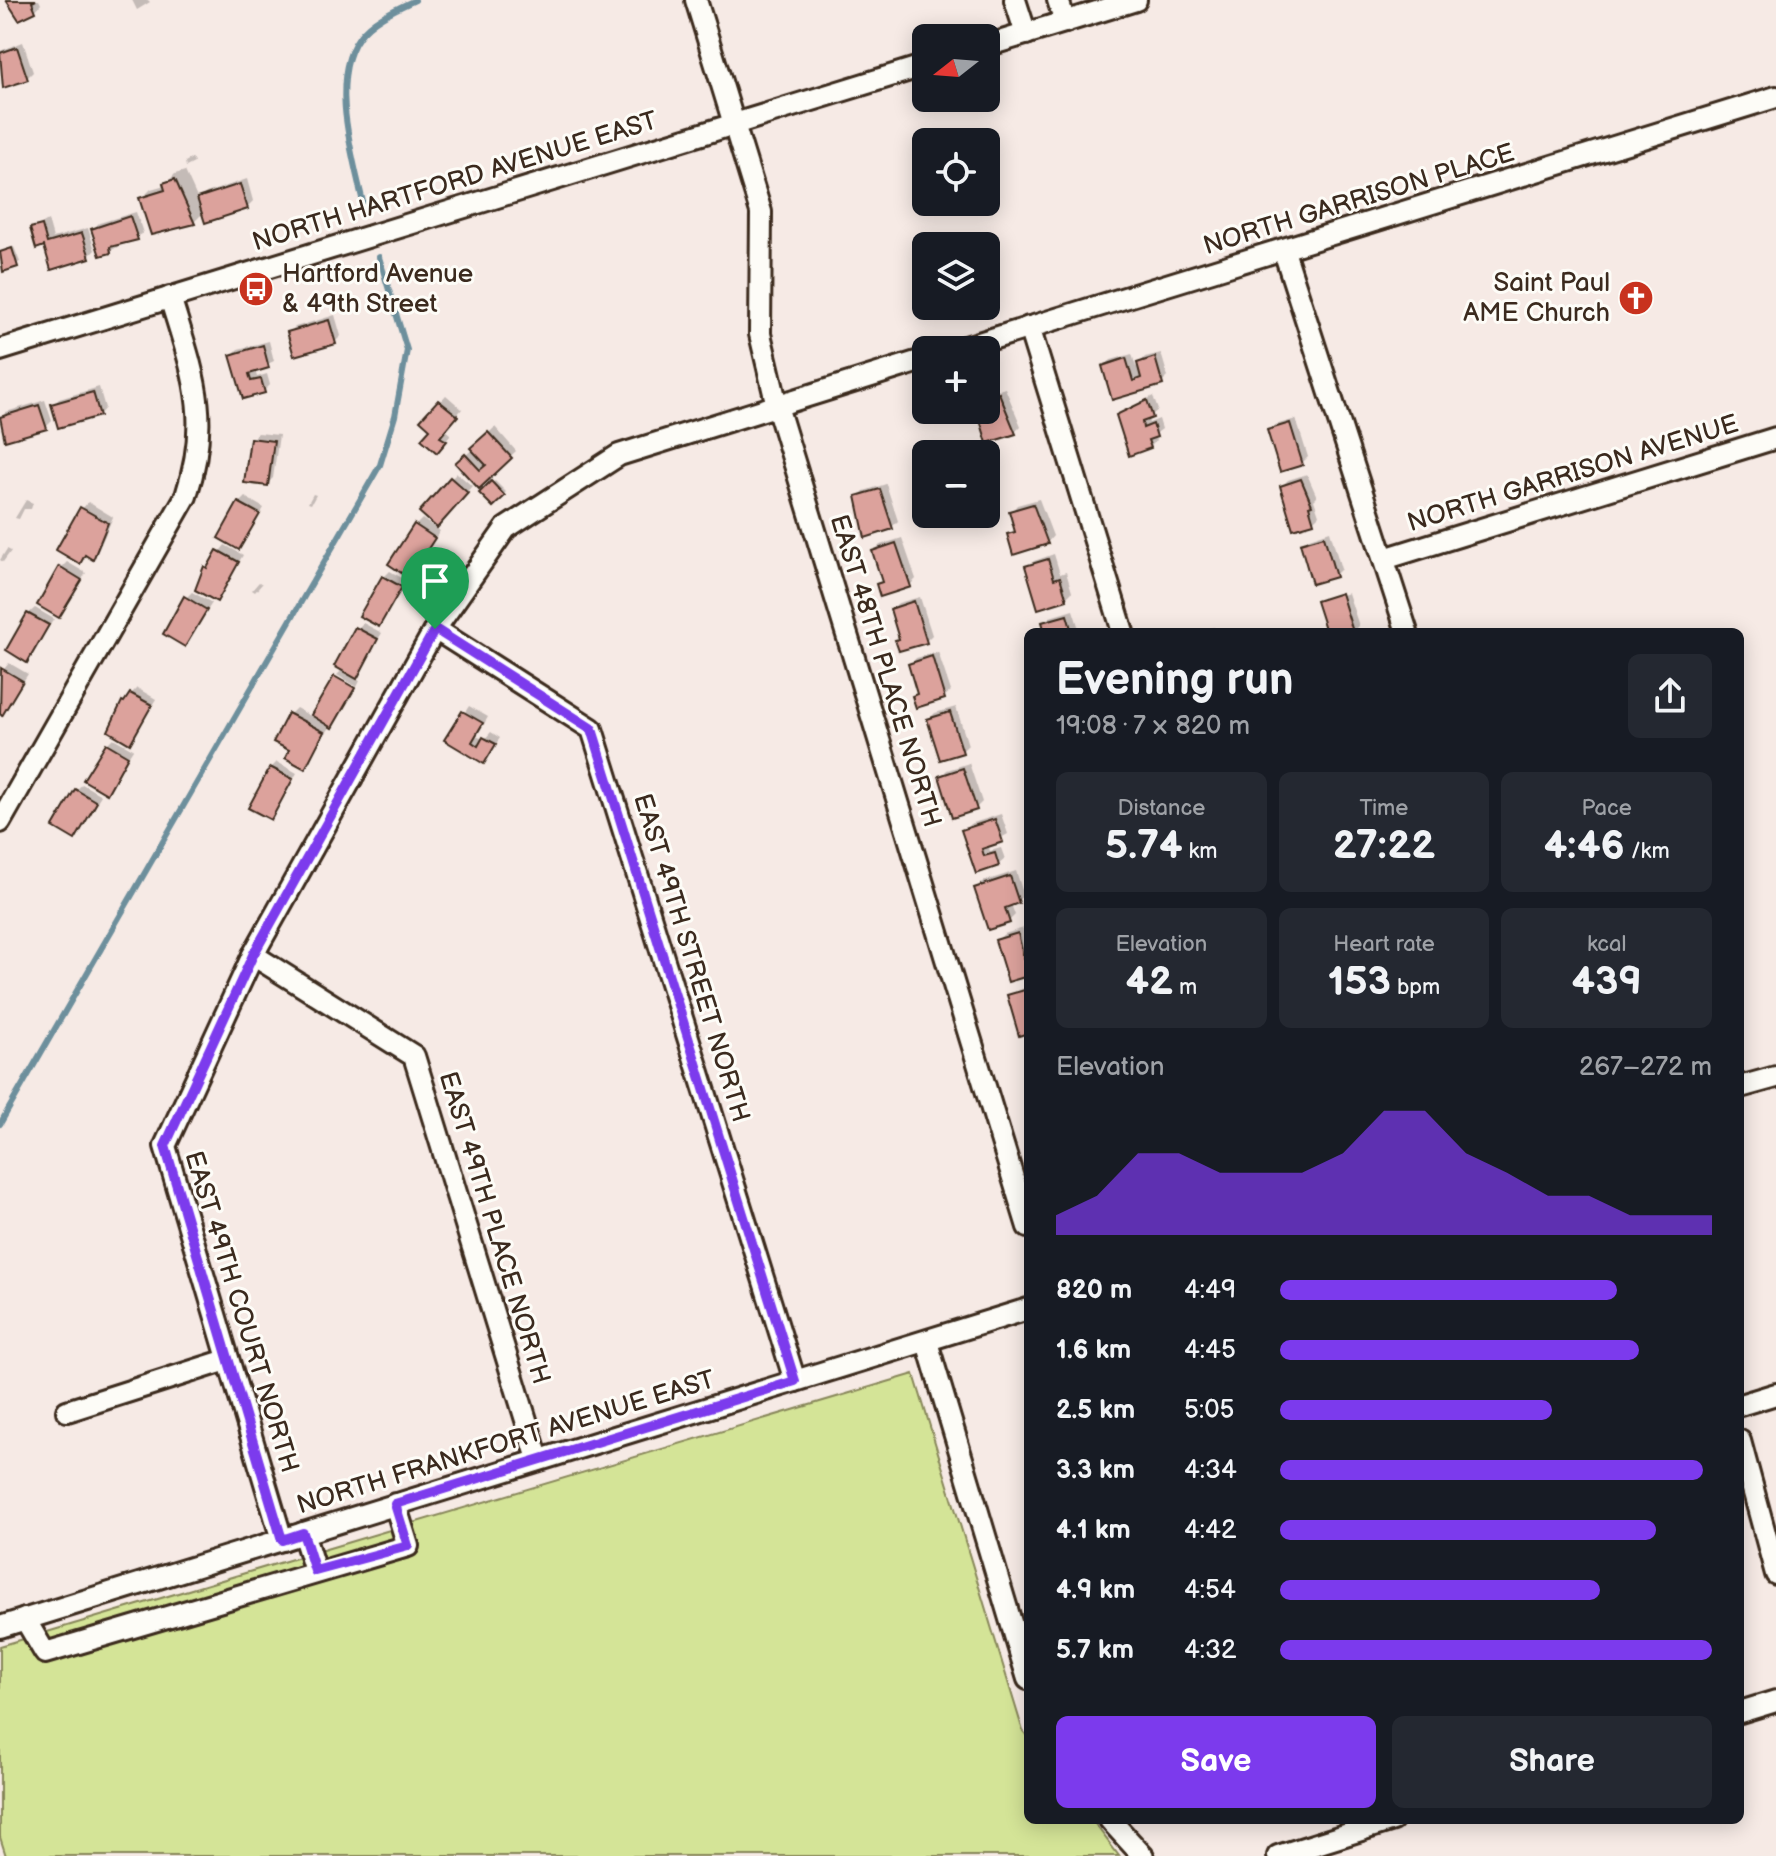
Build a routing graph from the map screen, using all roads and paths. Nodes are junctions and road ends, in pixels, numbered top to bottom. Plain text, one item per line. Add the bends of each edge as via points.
1 (696, 0) edge
2 (1015, 0) edge
3 (1058, 0) edge
4 (1136, 0) edge
5 (1065, 22) junction
6 (1026, 34) junction
7 (1000, 42) edge
8 (912, 69) edge
9 (1776, 97) edge
10 (734, 124) junction
11 (1284, 251) junction
12 (170, 297) junction
13 (1029, 327) junction
14 (1000, 336) edge
15 (0, 350) edge
16 (912, 363) edge
17 (777, 406) junction
18 (1776, 438) edge
19 (1384, 559) junction
20 (1122, 628) edge
21 (1406, 628) edge
22 (435, 629) junction
23 (0, 822) edge
24 (253, 955) junction
25 (1776, 1077) edge
26 (1744, 1086) edge
27 (1024, 1214) edge
28 (1024, 1310) edge
29 (927, 1342) junction
30 (227, 1360) junction
31 (795, 1381) junction
32 (1776, 1394) edge
33 (1744, 1404) edge
34 (67, 1411) dead end
35 (1744, 1456) edge
36 (538, 1459) junction
37 (395, 1504) junction
38 (303, 1533) junction
39 (282, 1540) junction
40 (315, 1571) junction
41 (1776, 1574) edge
42 (25, 1619) junction
43 (0, 1627) edge
44 (1021, 1629) edge
45 (1024, 1650) edge
46 (1776, 1701) edge
47 (1744, 1711) edge
48 (1114, 1824) edge
49 (1380, 1824) edge
50 (1143, 1856) edge
51 (1278, 1856) edge

1 - 10 street
2 - 6 street
3 - 5 street
4 - 5 street
5 - 6 street
6 - 7 street
8 - 10 street, NORTH HARTFORD AVENUE EAST
9 - 11 street, NORTH GARRISON PLACE
10 - 12 street, NORTH HARTFORD AVENUE EAST
10 - 17 street, EAST 48TH PLACE NORTH via 761,212 760,334
11 - 13 street, NORTH GARRISON PLACE
11 - 19 street
12 - 15 street, NORTH HARTFORD AVENUE EAST
12 - 23 street via 200,404 190,486
13 - 14 street, NORTH GARRISON PLACE
13 - 20 street
16 - 17 street
17 - 22 street via 619,455 506,528
17 - 27 street, EAST 48TH PLACE NORTH
18 - 19 street, NORTH GARRISON AVENUE
19 - 21 street
22 - 24 street
22 - 31 street, EAST 49TH STREET NORTH via 592,729
24 - 30 street, EAST 49TH COURT NORTH via 165,1146
24 - 36 street, EAST 49TH PLACE NORTH via 414,1056
25 - 26 street
28 - 29 street, NORTH FRANKFORT AVENUE EAST
29 - 31 street, NORTH FRANKFORT AVENUE EAST
29 - 44 street
30 - 34 street
30 - 39 street, EAST 49TH COURT NORTH
31 - 36 street, NORTH FRANKFORT AVENUE EAST
32 - 33 street
35 - 41 street
36 - 37 street, NORTH FRANKFORT AVENUE EAST
37 - 38 street, NORTH FRANKFORT AVENUE EAST
37 - 40 street via 408,1546
38 - 39 street, NORTH FRANKFORT AVENUE EAST
38 - 40 street
39 - 42 street, NORTH FRANKFORT AVENUE EAST
40 - 42 street via 45,1653
42 - 43 street, NORTH FRANKFORT AVENUE EAST
44 - 45 street
46 - 47 street
48 - 50 street
49 - 51 street

